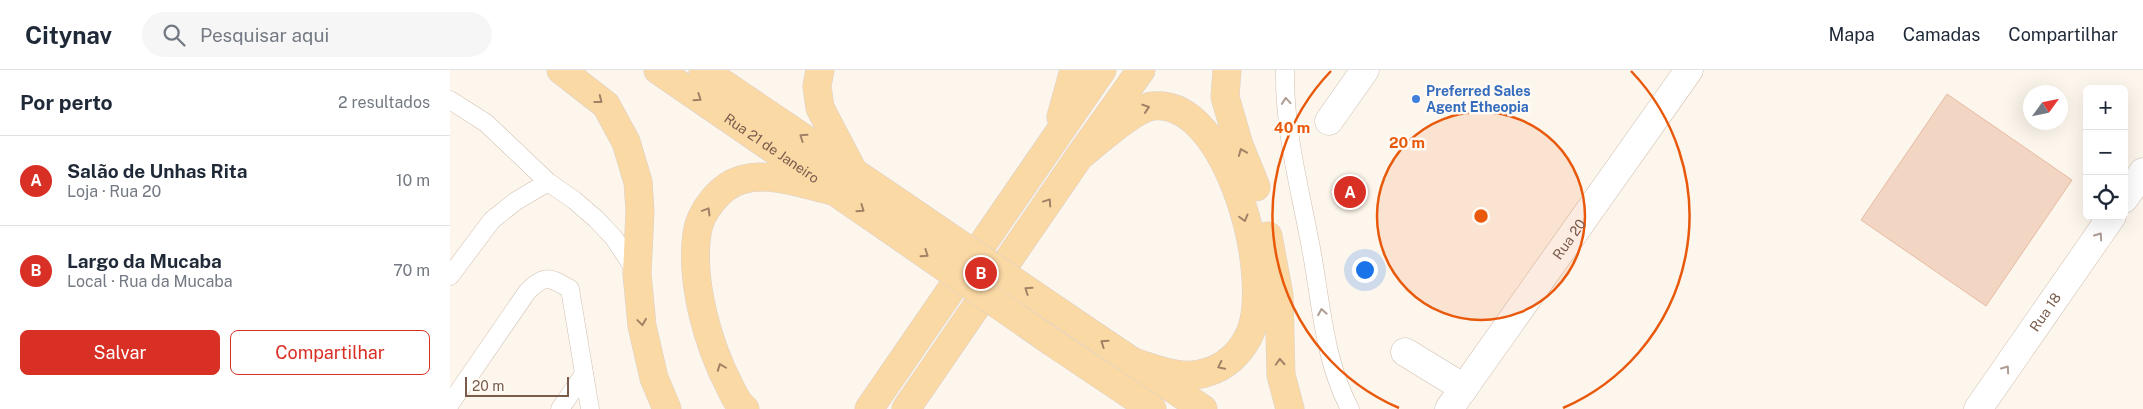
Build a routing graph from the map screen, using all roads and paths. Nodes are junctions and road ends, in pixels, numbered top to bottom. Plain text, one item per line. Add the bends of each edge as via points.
1 (561, 70) edge
2 (658, 70) edge
3 (702, 70) edge
4 (820, 70) edge
5 (1074, 70) edge
6 (1102, 70) edge
7 (1141, 70) edge
8 (1227, 70) edge
9 (1285, 70) edge
10 (1365, 70) edge
11 (1689, 70) edge
12 (450, 100) edge
13 (1329, 121) dead end
14 (1054, 140) junction
15 (1079, 157) junction
16 (852, 170) junction
17 (2143, 172) edge
18 (548, 182) junction
19 (834, 191) junction
20 (2128, 193) edge
21 (2109, 220) edge
22 (637, 274) junction
23 (450, 276) edge
24 (1405, 352) dead end
25 (1131, 361) junction
26 (584, 374) junction
27 (892, 376) junction
28 (1115, 386) junction
29 (1457, 398) edge
30 (450, 404) edge
31 (912, 404) edge
32 (560, 409) edge
33 (590, 409) edge
34 (667, 409) edge
35 (745, 409) edge
36 (859, 409) edge
37 (870, 409) edge
38 (1132, 409) edge
39 (1152, 409) edge
40 (1203, 409) edge
41 (1290, 409) edge
42 (1350, 409) edge
43 (1978, 409) edge

1 -> 22 main road via 606,105 626,142 638,182
2 -> 19 main road, Rua 21 de Janeiro
16 -> 3 main road, Rua 21 de Janeiro
4 - 16 main road via 817,86 820,108
5 - 14 main road
6 - 14 main road
7 - 15 main road
41 -> 8 main road via 1280,375 1279,295 1271,247 1255,185 1225,97
42 -> 9 lane via 1325,333 1293,162
10 - 13 street
11 - 29 street, Rua 20
12 - 18 lane via 486,123
14 - 27 main road
15 -> 25 main road via 1141,109 1154,106 1186,114 1208,135 1227,164 1249,236 1256,269 1256,309 1248,338 1230,362 1207,373 1181,375
31 -> 15 main road
25 -> 16 main road, Rua 21 de Janeiro, bridge
17 - 20 street
18 - 22 lane via 596,219 614,238
18 - 23 lane via 492,220
19 -> 28 main road, Rua 21 de Janeiro, bridge
35 -> 19 main road via 739,405 724,376 708,333 700,299 697,232 706,210 724,188 741,180 771,177
43 -> 21 street, Rua 18
22 -> 34 main road via 642,326 654,378
24 - 29 street
25 - 40 main road, Rua 21 de Janeiro
26 - 30 lane via 570,289 553,279 538,280
26 - 32 lane
26 - 33 lane
27 - 36 main road
27 - 37 main road
28 - 38 main road
28 - 39 main road, Rua 21 de Janeiro

